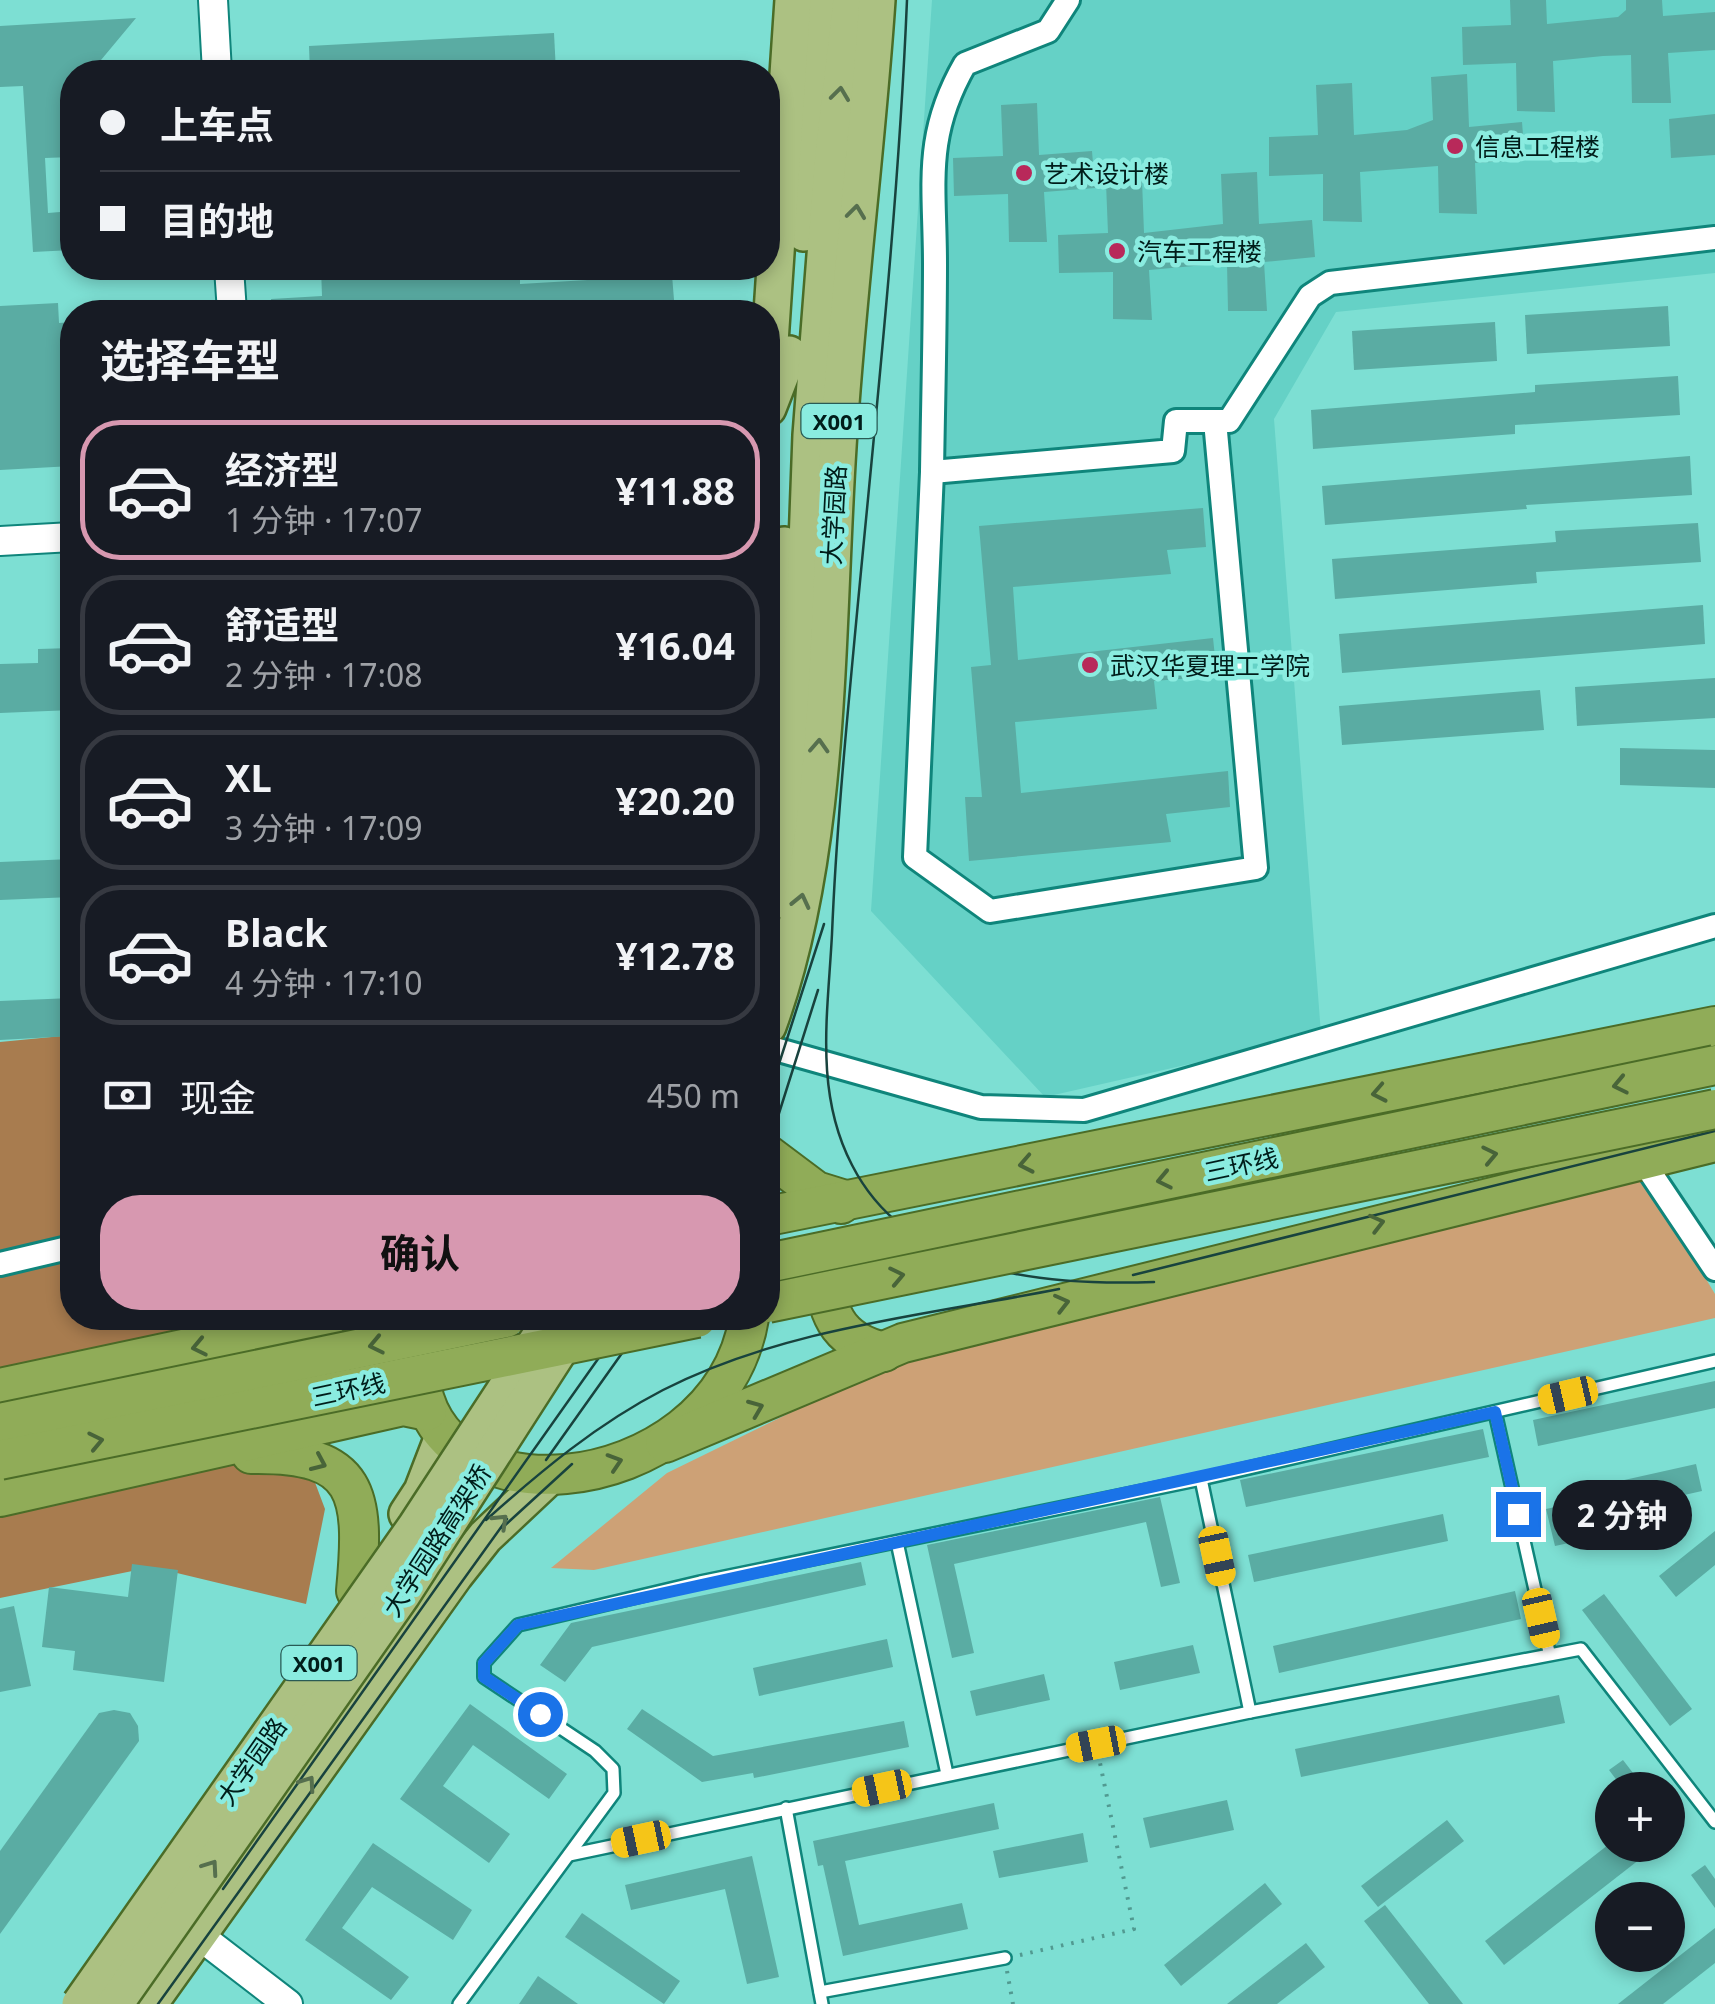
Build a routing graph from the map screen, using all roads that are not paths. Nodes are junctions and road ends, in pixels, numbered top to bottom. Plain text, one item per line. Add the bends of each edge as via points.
1 (212, 0) edge
2 (792, 0) edge
3 (820, 0) edge
4 (850, 0) edge
5 (877, 0) edge
6 (1068, 0) edge
7 (216, 60) edge
8 (780, 186) edge
9 (1715, 238) edge
10 (848, 276) junction
11 (809, 334) junction
12 (780, 386) edge
13 (1214, 421) junction
14 (801, 435) junction
15 (932, 472) junction
16 (60, 539) edge
17 (0, 542) edge
18 (780, 647) edge
19 (780, 851) edge
20 (1715, 926) edge
21 (780, 994) edge
22 (1715, 1026) edge
23 (780, 1050) edge
24 (1715, 1065) edge
25 (1715, 1109) edge
26 (1715, 1142) edge
27 (1640, 1157) junction
28 (780, 1164) edge
29 (845, 1200) junction
30 (780, 1214) edge
31 (60, 1250) edge
32 (780, 1260) edge
33 (0, 1264) edge
34 (1715, 1270) edge
35 (780, 1301) edge
36 (272, 1330) edge
37 (421, 1330) edge
38 (448, 1330) edge
39 (544, 1330) edge
40 (572, 1330) edge
41 (637, 1330) edge
42 (746, 1330) edge
43 (884, 1352) junction
44 (1715, 1361) edge
45 (0, 1388) edge
46 (1495, 1412) junction
47 (436, 1422) junction
48 (0, 1423) edge
49 (665, 1443) junction
50 (188, 1455) junction
51 (0, 1460) edge
52 (551, 1476) junction
53 (1200, 1478) junction
54 (0, 1497) edge
55 (897, 1542) junction
56 (356, 1591) junction
57 (1549, 1652) junction
58 (1250, 1712) junction
59 (946, 1774) junction
60 (786, 1808) junction
61 (1715, 1822) edge
62 (569, 1854) junction
63 (158, 1874) junction
64 (196, 1934) junction
65 (1004, 1958) road end
66 (821, 1998) edge
67 (68, 2004) edge
68 (80, 2004) edge
69 (115, 2004) edge
70 (149, 2004) edge
71 (288, 2004) edge
72 (459, 2004) edge

1 - 7 street
2 - 8 main road
3 - 11 main road, 大学园路 / X001
11 -> 4 main road
10 -> 5 main road, 大学园路 / X001
6 - 15 street via 1048,30 965,64 940,114 930,163
9 - 13 street via 1330,282 1310,296 1229,421
10 - 11 main road
21 -> 10 main road, 大学园路 / X001 via 814,843
11 - 12 main road
11 - 14 main road, 大学园路 / X001
13 - 15 street via 1176,421 1173,451
13 - 15 street via 1256,868 990,911 915,857
14 - 18 main road, 大学园路 / X001
14 - 19 main road via 804,624
16 - 17 street
20 - 23 street via 1084,1110 981,1107
22 -> 29 highway
24 -> 32 highway, 三环线, bridge
35 -> 25 highway, 三环线, bridge
26 - 27 highway
27 - 34 street
43 -> 27 highway
28 - 29 highway via 816,1190
29 - 30 highway
29 - 43 highway via 819,1232 828,1302 834,1321 858,1346
31 - 33 street
36 -> 45 highway
37 - 47 highway via 421,1396
38 -> 48 highway, 三环线, bridge
39 - 68 main road, 大学园路 / X001, bridge via 416,1526
69 -> 40 main road, 大学园路高架桥, bridge via 402,1595
51 -> 41 highway, 三环线, bridge
42 - 49 highway via 736,1368 716,1397
49 -> 43 highway
44 - 46 lane
46 - 53 lane
46 - 57 lane
47 - 50 highway via 404,1406
47 - 52 highway via 473,1455 505,1470
47 - 56 main road, 大学园路 / X001 via 422,1491
52 -> 49 highway via 584,1472
50 - 54 highway
50 -> 56 highway via 313,1456 332,1467 357,1504 362,1532
64 -> 52 main road, X001 via 485,1536
53 - 55 lane
53 - 58 lane
55 - 59 lane
55 - 62 lane via 518,1625 484,1663 484,1677 613,1769 614,1793
56 - 63 main road, 大学园路 / X001
57 - 58 lane
57 - 61 lane via 1581,1649 1597,1665
58 - 59 lane
59 - 60 lane
60 - 62 lane
60 - 66 lane
62 - 72 lane
63 - 64 street
63 - 67 main road, 大学园路 / X001
64 - 70 main road, X001
64 - 71 street
65 - 66 lane

